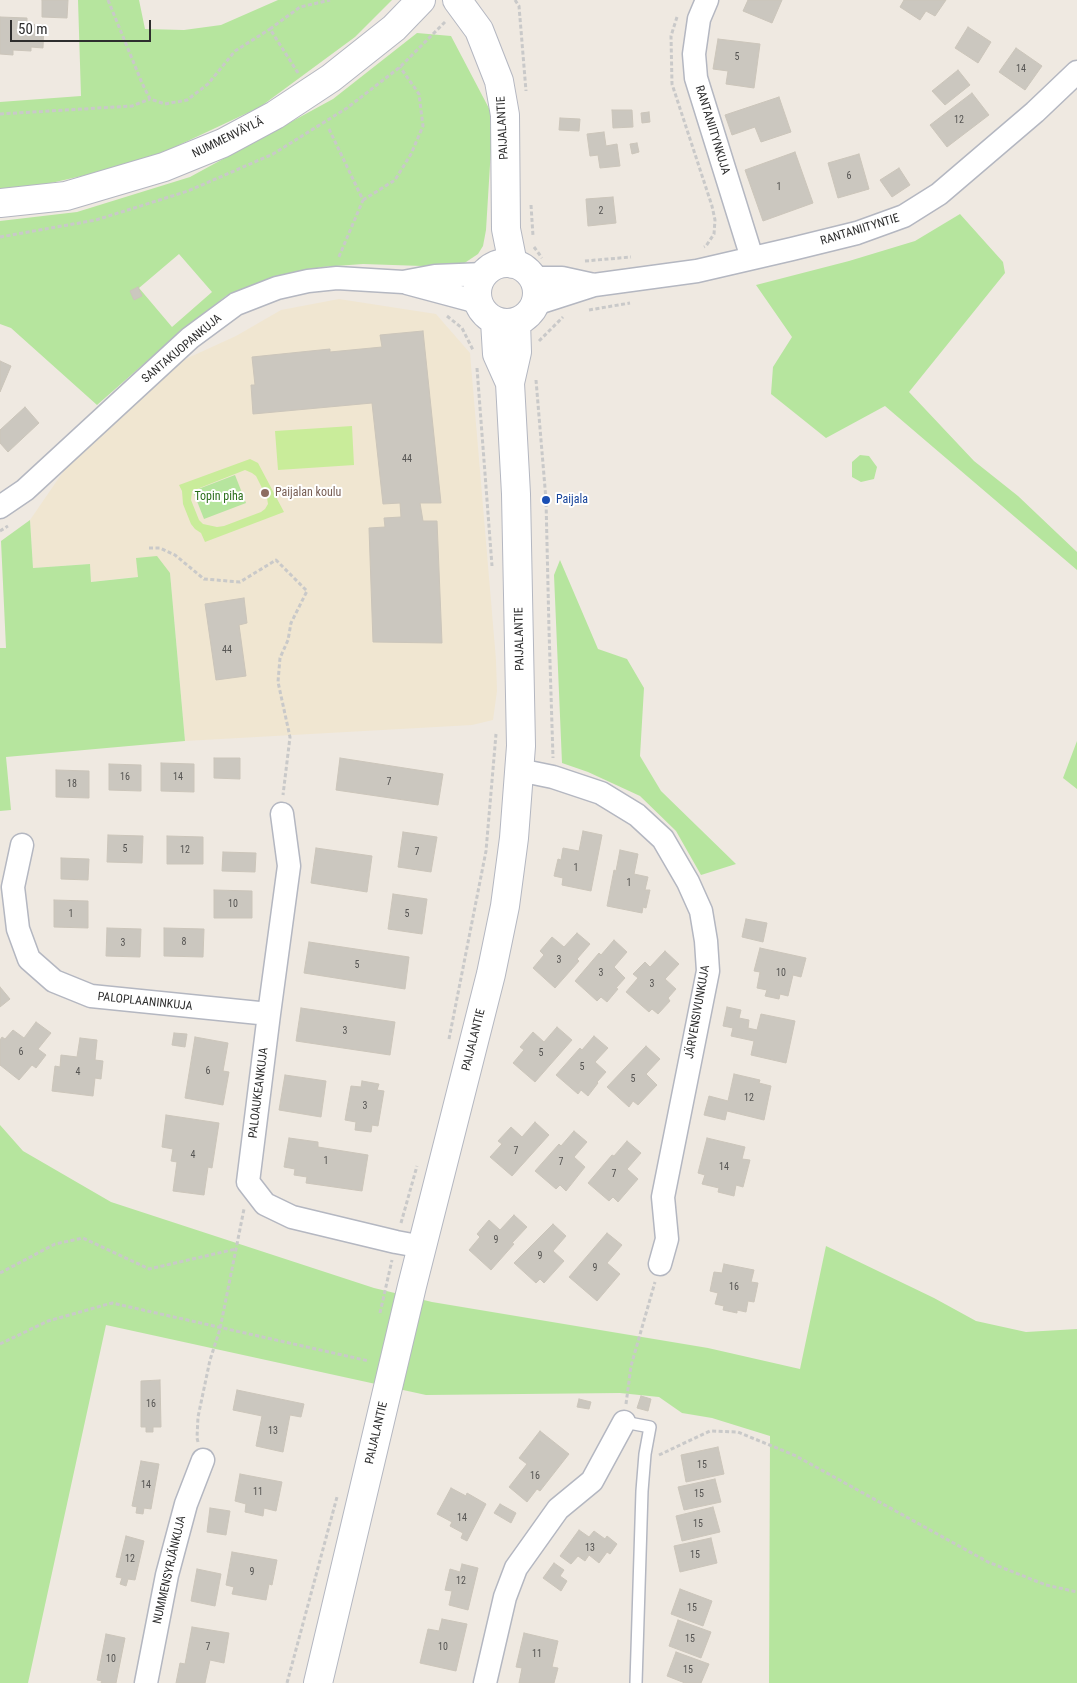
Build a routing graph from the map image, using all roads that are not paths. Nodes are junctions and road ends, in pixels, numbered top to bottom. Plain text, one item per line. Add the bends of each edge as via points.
1 (422, 0) edge
2 (708, 0) edge
3 (460, 3) edge
4 (1077, 72) edge
5 (0, 203) edge
6 (752, 258) junction
7 (506, 292) junction
8 (5, 516) edge
9 (519, 770) junction
10 (282, 814) road end
11 (22, 846) dead end
12 (269, 1014) junction
13 (423, 1247) junction
14 (660, 1264) road end
15 (624, 1422) joint
16 (203, 1460) road end
17 (146, 1683) edge
18 (318, 1683) edge
19 (485, 1683) edge
20 (636, 1683) edge

1 - 5 street, NUMMENVÄYLÄ via 394,28 331,78 275,115 223,143 164,167 66,196
2 - 6 street, RANTANIITYNKUJA via 699,19 695,45 696,78
3 - 7 street, PAIJALANTIE via 479,30 499,81 505,115
4 - 6 street, RANTANIITYNTIE via 939,194 904,216 857,233
6 - 7 street, RANTANIITYNTIE via 697,271 594,285
7 - 8 street, SANTAKUOPANKUJA via 431,291 403,282 337,278 277,288 236,304 190,338 24,490
7 - 9 street, PAIJALANTIE via 518,352 510,382 520,625
9 - 13 street, PAIJALANTIE via 505,906
9 - 14 street, JÄRVENSIVUNKUJA via 553,776 601,793 637,815 662,839 688,882 700,911 708,971 663,1197 667,1239
10 - 12 street, PALOAUKEANKUJA via 289,866
11 - 12 street, PALOPLAANINKUJA via 13,887 18,929 29,959 54,981 91,996
12 - 13 street, PALOAUKEANKUJA via 248,1182 266,1204 292,1216
13 - 18 street, PAIJALANTIE
15 - 19 street via 592,1481 558,1510 516,1568 505,1597
15 - 20 lane via 650,1427 642,1491
16 - 17 street, NUMMENSYRJÄNKUJA via 186,1504 167,1575

